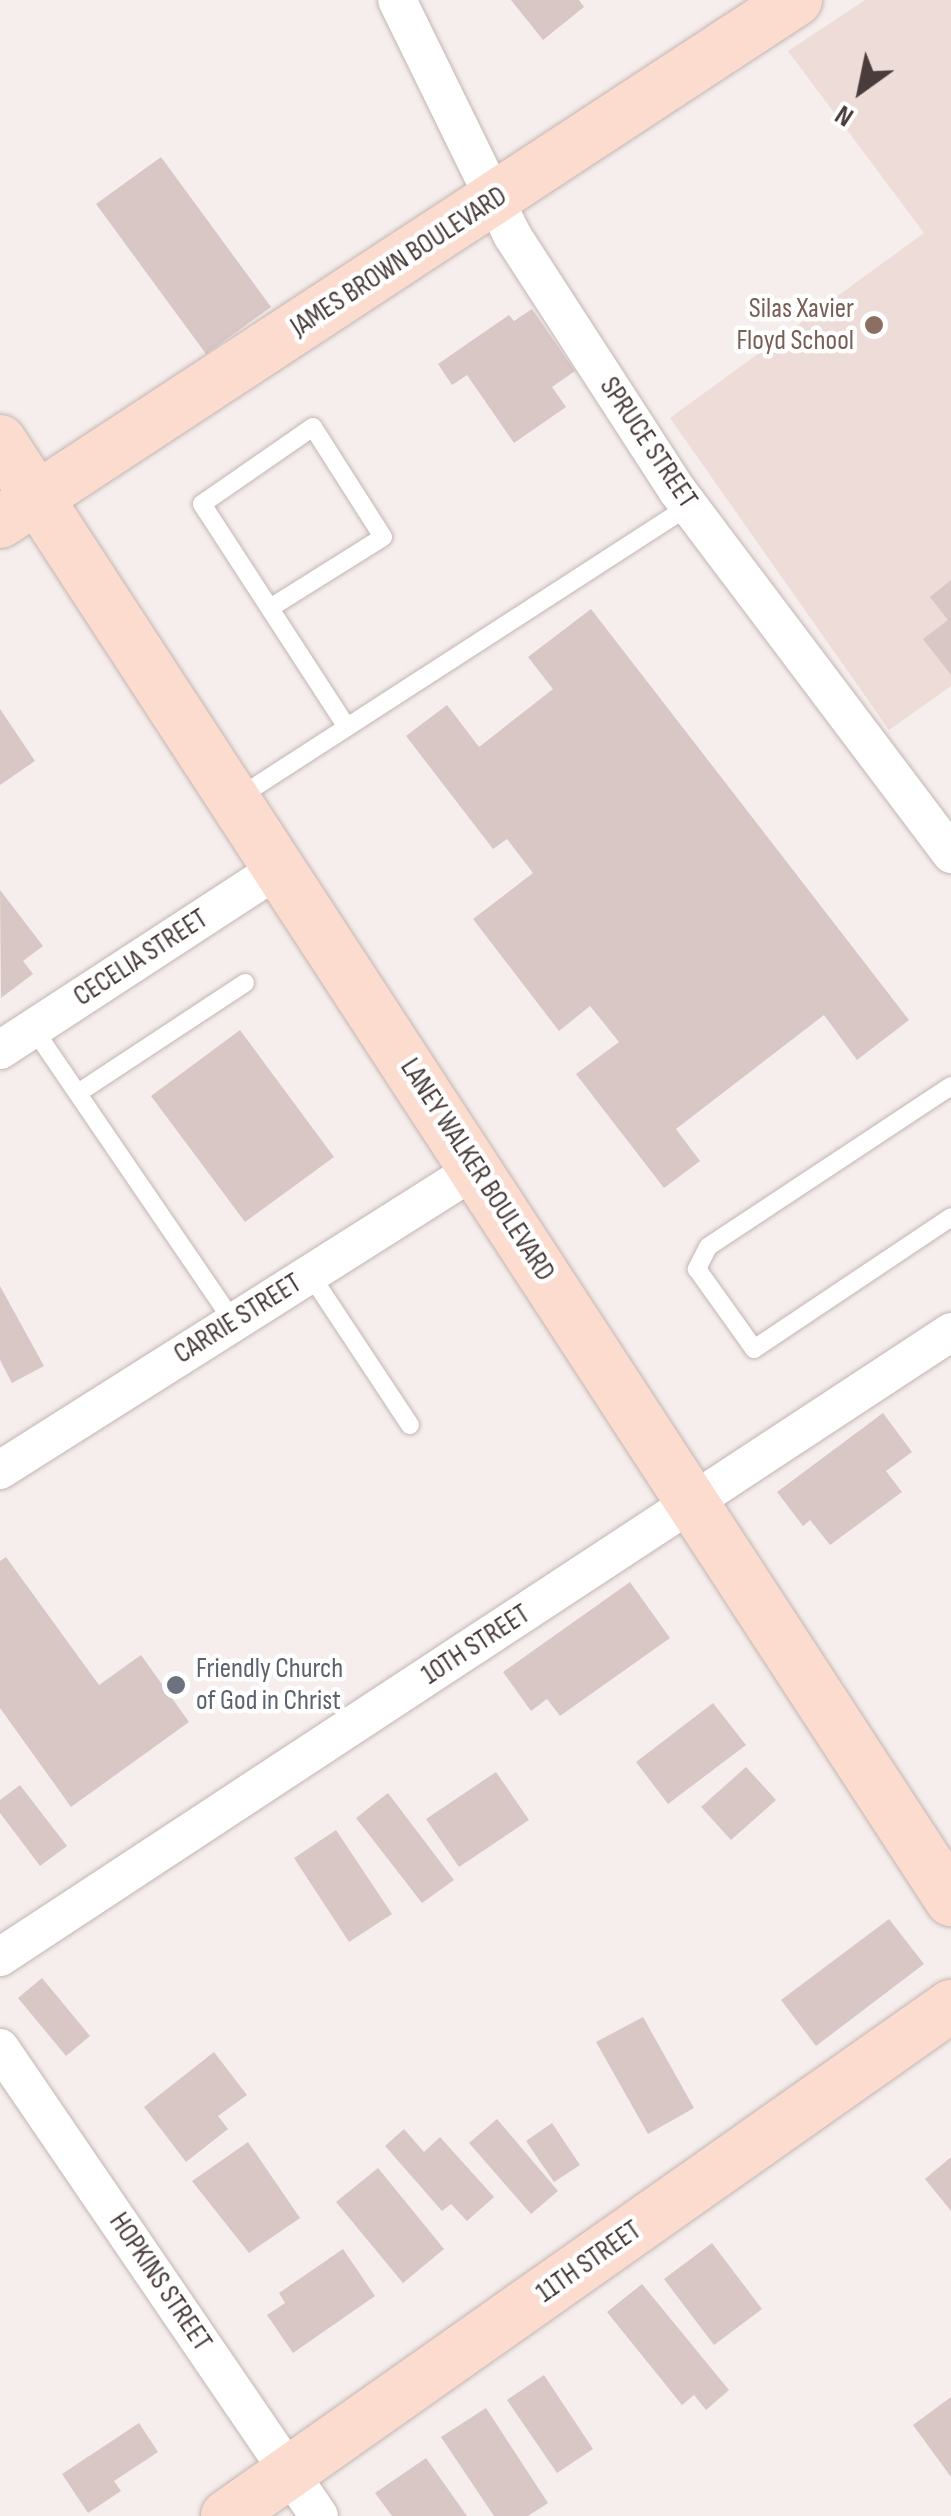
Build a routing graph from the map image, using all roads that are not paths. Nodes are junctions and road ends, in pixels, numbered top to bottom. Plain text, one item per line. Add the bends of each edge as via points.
1 (397, 0) edge
2 (796, 0) edge
3 (496, 198) junction
4 (0, 441) edge
5 (689, 506) junction
6 (18, 510) edge
7 (270, 608) junction
8 (346, 727) junction
9 (235, 799) junction
10 (951, 854) edge
11 (281, 867) junction
12 (246, 983) dead end
13 (33, 1028) junction
14 (0, 1050) edge
15 (951, 1086) edge
16 (78, 1093) junction
17 (476, 1169) junction
18 (951, 1217) edge
19 (310, 1274) junction
20 (234, 1322) junction
21 (951, 1332) edge
22 (410, 1426) dead end
23 (0, 1470) edge
24 (692, 1503) junction
25 (951, 1900) edge
26 (0, 1957) edge
27 (951, 2006) edge
28 (0, 2048) edge
29 (290, 2473) junction
30 (227, 2516) edge
31 (319, 2516) edge

1 - 3 street, SPRUCE STREET
2 - 3 main road, JAMES BROWN BOULEVARD
3 - 5 street, SPRUCE STREET via 512,234
3 - 6 main road, JAMES BROWN BOULEVARD
4 - 6 main road, LANEY WALKER BOULEVARD
5 - 8 lane
5 - 10 street, SPRUCE STREET
6 - 9 main road, LANEY WALKER BOULEVARD
7 - 7 lane via 202,504 314,427 384,537
7 - 8 lane
8 - 9 lane
9 - 11 main road, LANEY WALKER BOULEVARD
11 - 13 street, CECELIA STREET
11 - 17 main road, LANEY WALKER BOULEVARD
12 - 16 lane
13 - 14 street, CECELIA STREET
13 - 16 lane
15 - 18 lane via 708,1247 697,1269 754,1349
16 - 20 lane
17 - 19 street, CARRIE STREET
17 - 24 main road, LANEY WALKER BOULEVARD
19 - 20 street, CARRIE STREET
19 - 22 lane
20 - 23 street, CARRIE STREET
21 - 24 street, 10TH STREET
24 - 25 main road, LANEY WALKER BOULEVARD
24 - 26 street, 10TH STREET
27 - 29 main road, 11TH STREET
28 - 29 street, HOPKINS STREET
29 - 30 main road, 11TH STREET
29 - 31 street, HOPKINS STREET

